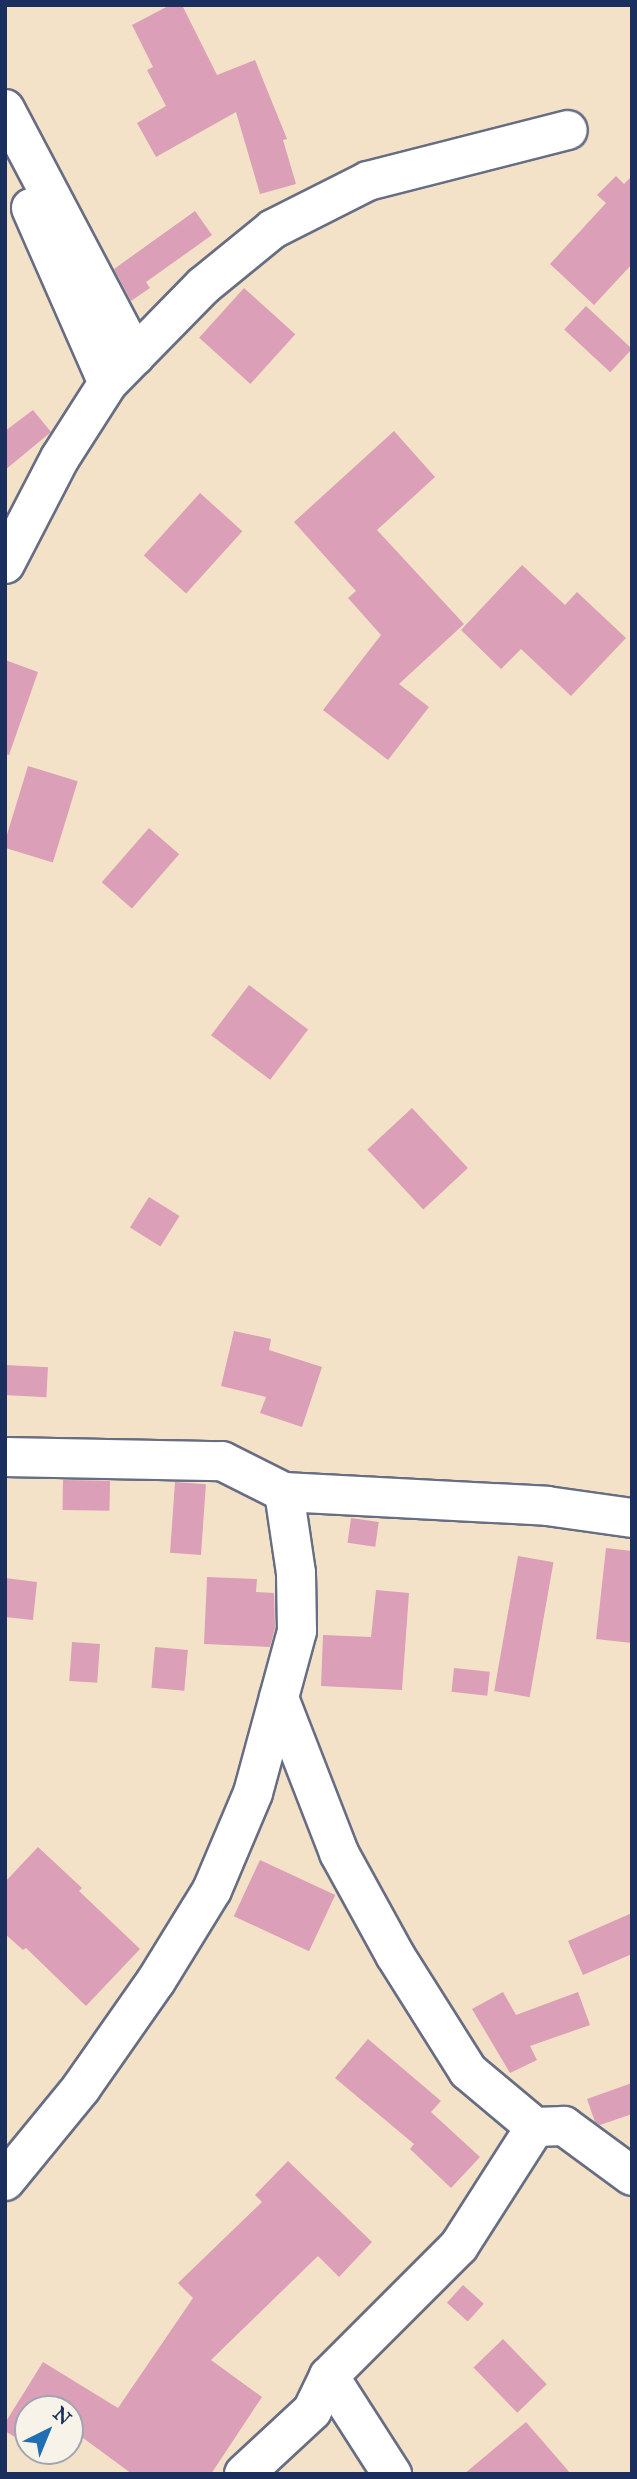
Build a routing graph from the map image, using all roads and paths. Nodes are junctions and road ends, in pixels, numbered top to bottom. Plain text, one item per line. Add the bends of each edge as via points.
1 (5, 108) edge
2 (568, 130) dead end
3 (5, 148) edge
4 (135, 356) junction
5 (108, 383) junction
6 (5, 564) edge
7 (5, 1457) edge
8 (284, 1492) junction
9 (632, 1518) edge
10 (279, 1698) junction
11 (535, 2127) junction
12 (632, 2176) edge
13 (5, 2181) edge
14 (329, 2376) junction
15 (244, 2474) edge
16 (392, 2474) edge

1 - 4 street
2 - 4 street via 368,181 285,223 203,286
3 - 5 street
4 - 5 street
5 - 6 street via 60,458
7 - 8 street via 222,1461
8 - 9 street via 547,1506
8 - 10 street via 296,1573 297,1631
10 - 11 street via 339,1853 395,1955 468,2070
10 - 13 street via 253,1793 212,1890 149,1992
11 - 12 street via 564,2126
11 - 14 street via 458,2246
14 - 15 street via 312,2411
14 - 16 street

